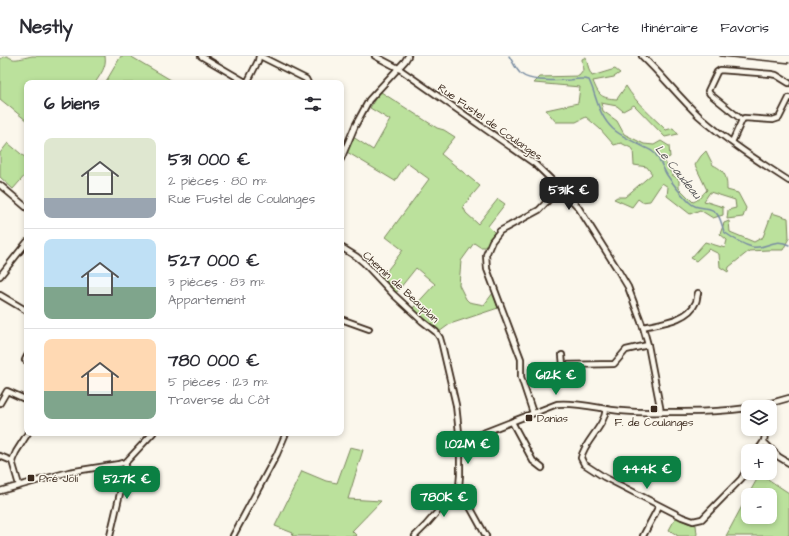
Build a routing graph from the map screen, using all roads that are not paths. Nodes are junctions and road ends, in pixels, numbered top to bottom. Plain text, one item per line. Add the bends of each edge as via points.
1 (201, 56) edge
2 (260, 56) edge
3 (374, 56) edge
4 (408, 56) edge
5 (642, 56) edge
6 (398, 68) junction
7 (242, 80) edge
8 (248, 80) edge
9 (306, 80) edge
10 (789, 82) edge
11 (789, 98) edge
12 (742, 120) junction
13 (732, 142) junction
14 (344, 153) edge
15 (789, 181) edge
16 (0, 185) edge
17 (560, 188) junction
18 (24, 205) edge
19 (24, 246) edge
20 (344, 248) edge
21 (0, 276) edge
22 (698, 293) dead end
23 (0, 295) edge
24 (24, 309) edge
25 (344, 320) edge
26 (643, 327) junction
27 (369, 329) dead end
28 (648, 345) junction
29 (562, 355) dead end
30 (789, 398) edge
31 (24, 399) edge
32 (777, 401) edge
33 (0, 403) edge
34 (606, 409) junction
35 (741, 409) edge
36 (661, 412) junction
37 (533, 413) junction
38 (512, 422) junction
39 (26, 436) edge
40 (150, 436) edge
41 (285, 436) edge
42 (765, 436) edge
43 (460, 442) junction
44 (764, 442) joint
45 (0, 456) edge
46 (12, 461) junction
47 (126, 462) junction
48 (789, 463) edge
49 (542, 468) dead end
50 (741, 479) edge
51 (19, 485) junction
52 (459, 487) junction
53 (0, 491) edge
54 (659, 506) junction
55 (110, 536) edge
56 (234, 536) edge
57 (415, 536) edge
58 (486, 536) edge
59 (643, 536) edge

1 - 7 street
2 - 8 street
2 - 9 street
3 - 6 street, Rue Fustel de Coulanges
4 - 6 street
5 - 13 street via 698,115
6 - 14 street via 369,100
6 - 17 street, Rue Fustel de Coulanges via 535,164
10 - 12 street via 771,74 720,70 717,72 708,91
11 - 12 street via 779,118
12 - 13 street
13 - 15 street
16 - 18 street
17 - 26 street, Rue Fustel de Coulanges via 578,207 616,266 628,287
17 - 37 street via 539,210 500,231 486,255 487,269 521,359 521,377
19 - 21 street
20 - 43 street, Chemin de Beauplan via 358,257 440,338 456,405
22 - 26 street via 690,311 679,318
23 - 24 street
25 - 27 street
26 - 28 street, Rue Fustel de Coulanges
28 - 29 street via 626,350 614,364 563,365
28 - 36 street, Rue Fustel de Coulanges
30 - 32 street
31 - 33 street via 7,391
34 - 36 street
34 - 37 street via 568,403 557,404
34 - 54 street via 602,422 582,451 581,458 584,464
35 - 36 street
37 - 38 street
38 - 43 street
38 - 49 street via 533,461
39 - 46 street
40 - 47 street
41 - 56 street
42 - 44 street
43 - 52 street, Chemin de Beauplan
44 - 48 street
45 - 46 street
46 - 51 street
47 - 51 street via 69,472
47 - 55 street
50 - 54 street via 702,519 693,521
51 - 53 street
52 - 57 street
52 - 58 street
54 - 59 street

